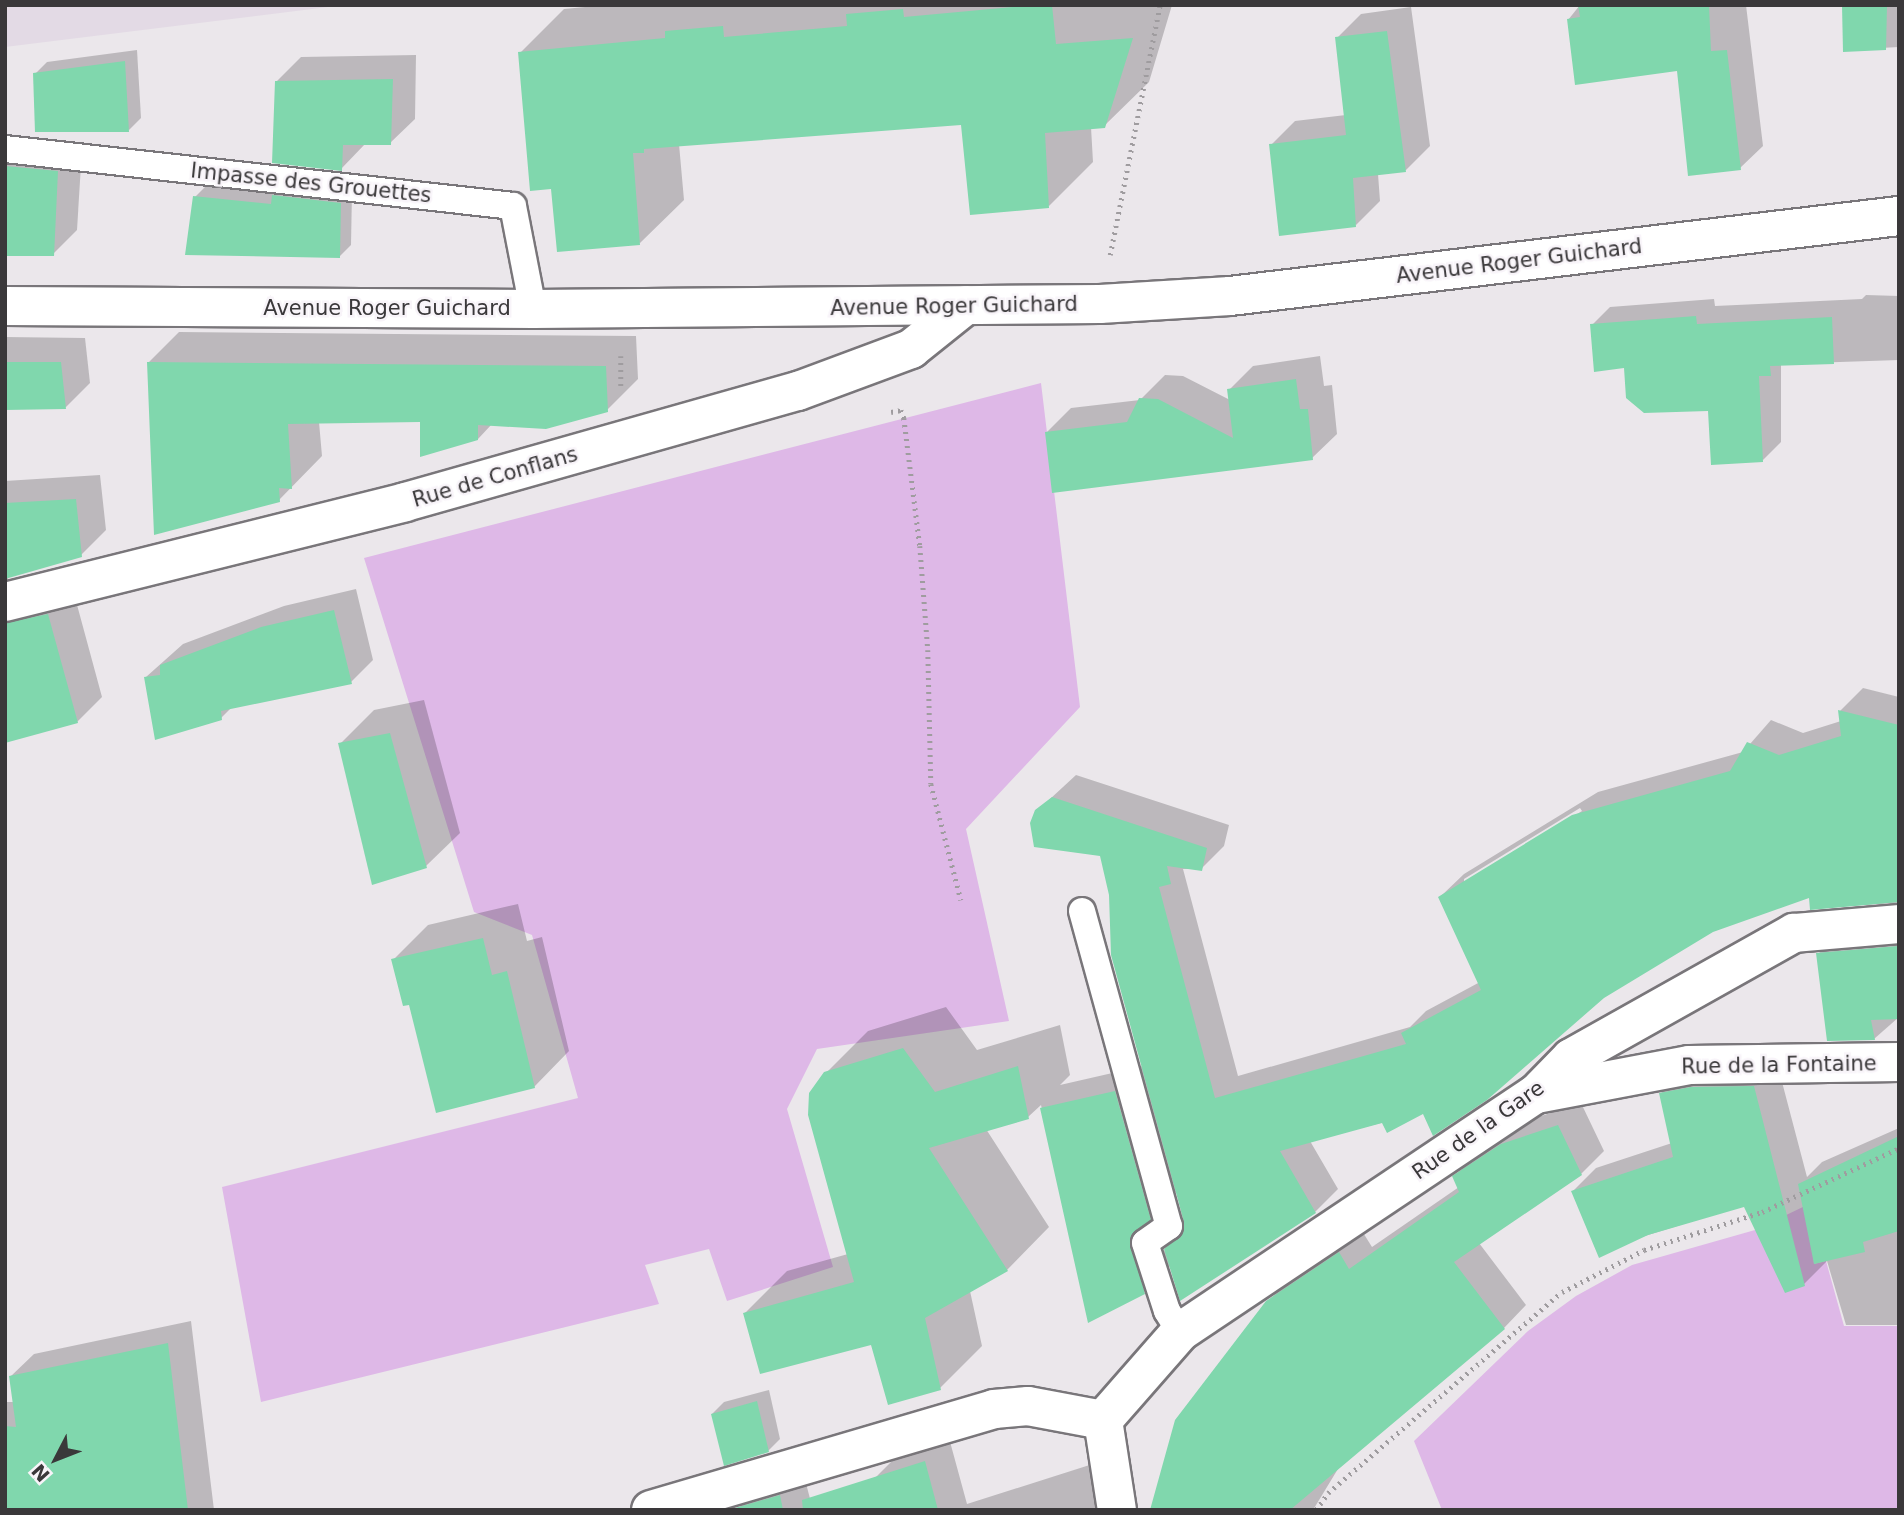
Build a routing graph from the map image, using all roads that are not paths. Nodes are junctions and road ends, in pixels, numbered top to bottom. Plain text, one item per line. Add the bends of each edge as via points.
1 (5, 149) edge
2 (1899, 216) edge
3 (966, 305) junction
4 (5, 306) edge
5 (533, 309) junction
6 (5, 602) edge
7 (1082, 911) dead end
8 (1899, 924) edge
9 (1899, 1062) edge
10 (1536, 1094) junction
11 (1180, 1332) junction
12 (1103, 1420) junction
13 (651, 1510) edge
14 (1117, 1510) edge

1 - 5 lane, Impasse des Grouettes via 513,206
2 - 3 street, Avenue Roger Guichard via 1230,296 1100,304
3 - 5 street, Avenue Roger Guichard
3 - 6 street, Rue de Conflans via 911,349 798,391 405,502
4 - 5 street, Avenue Roger Guichard
7 - 11 lane via 1170,1226 1145,1243 1167,1311
8 - 10 street, Rue de la Gare via 1794,933 1571,1058
9 - 10 street, Rue de la Fontaine via 1689,1065
10 - 11 street, Rue de la Gare
11 - 12 street, Rue de la Gare
12 - 13 street via 1028,1406 994,1409
12 - 14 street

